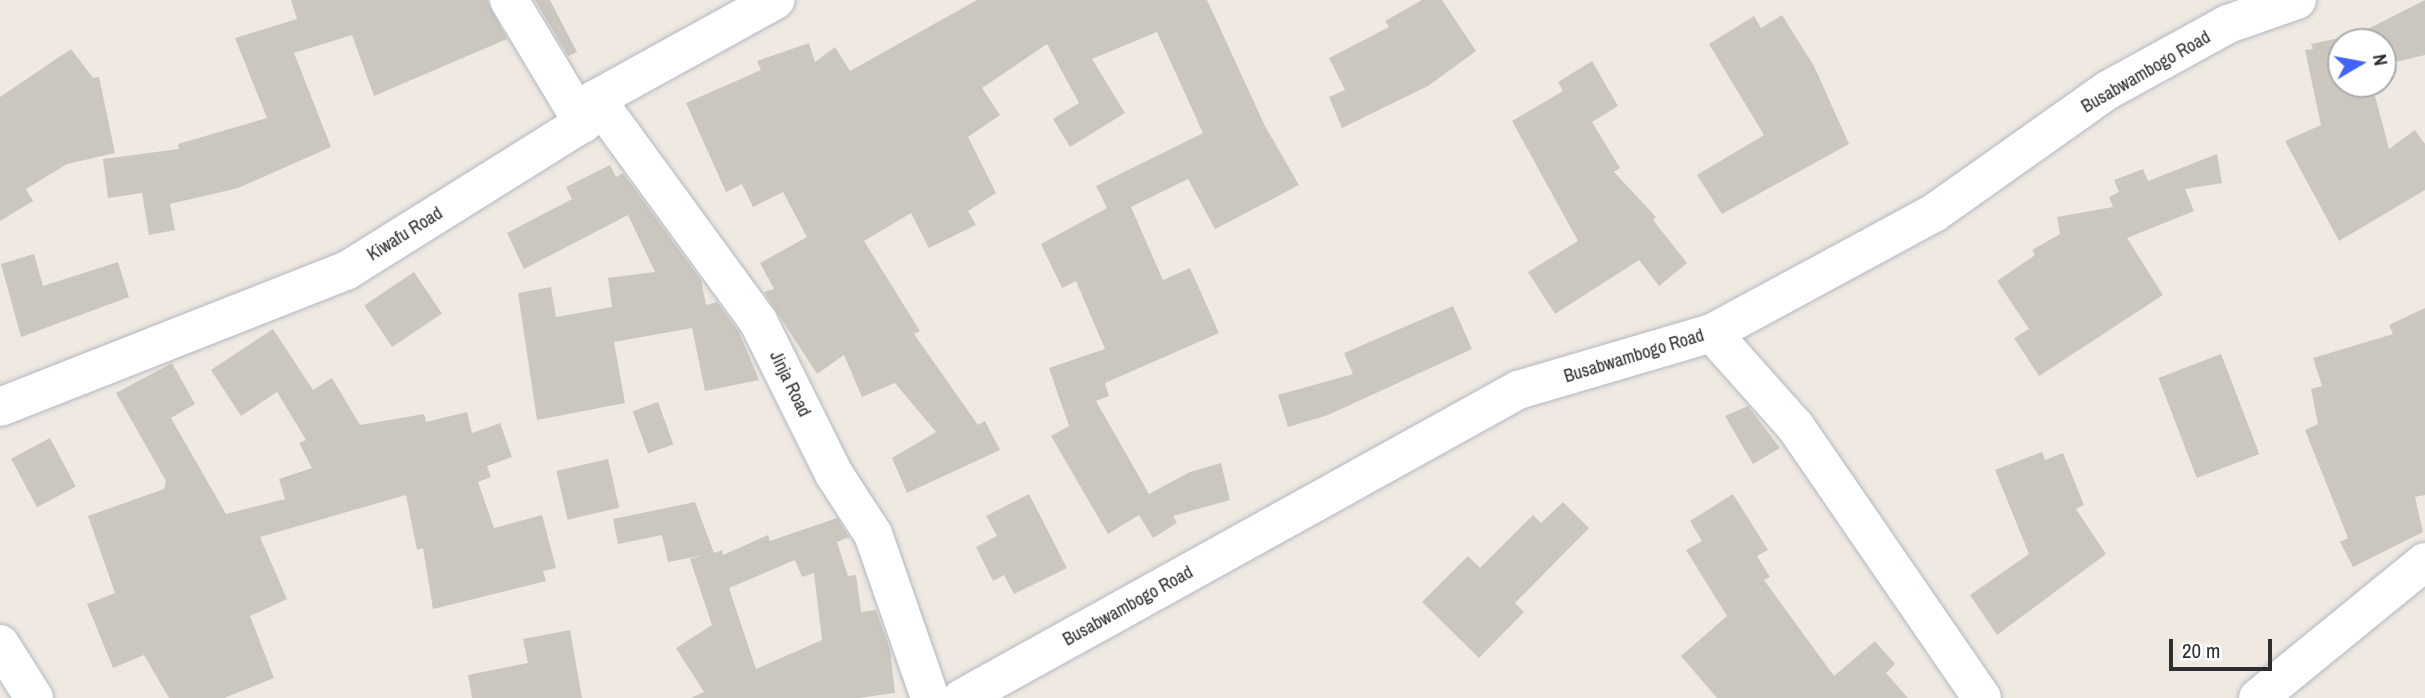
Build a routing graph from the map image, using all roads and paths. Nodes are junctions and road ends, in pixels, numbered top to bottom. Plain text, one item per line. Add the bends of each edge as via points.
1 (509, 0) edge
2 (775, 0) edge
3 (2297, 0) edge
4 (589, 111) junction
5 (1712, 333) junction
6 (0, 407) edge
7 (2425, 562) edge
8 (0, 644) edge
9 (34, 698) edge
10 (930, 698) edge
11 (962, 698) edge
12 (1982, 698) edge
13 (2258, 698) edge

1 - 4 street, Jinja Road
2 - 4 street, Kiwafu Road
3 - 5 street, Busabwambogo Road via 2228,24 2108,90 1934,213
4 - 6 street, Kiwafu Road via 346,271
4 - 10 street, Jinja Road via 758,321 834,474 873,534
5 - 11 street, Busabwambogo Road via 1518,390
5 - 12 street via 1795,426
7 - 13 street
8 - 9 street

